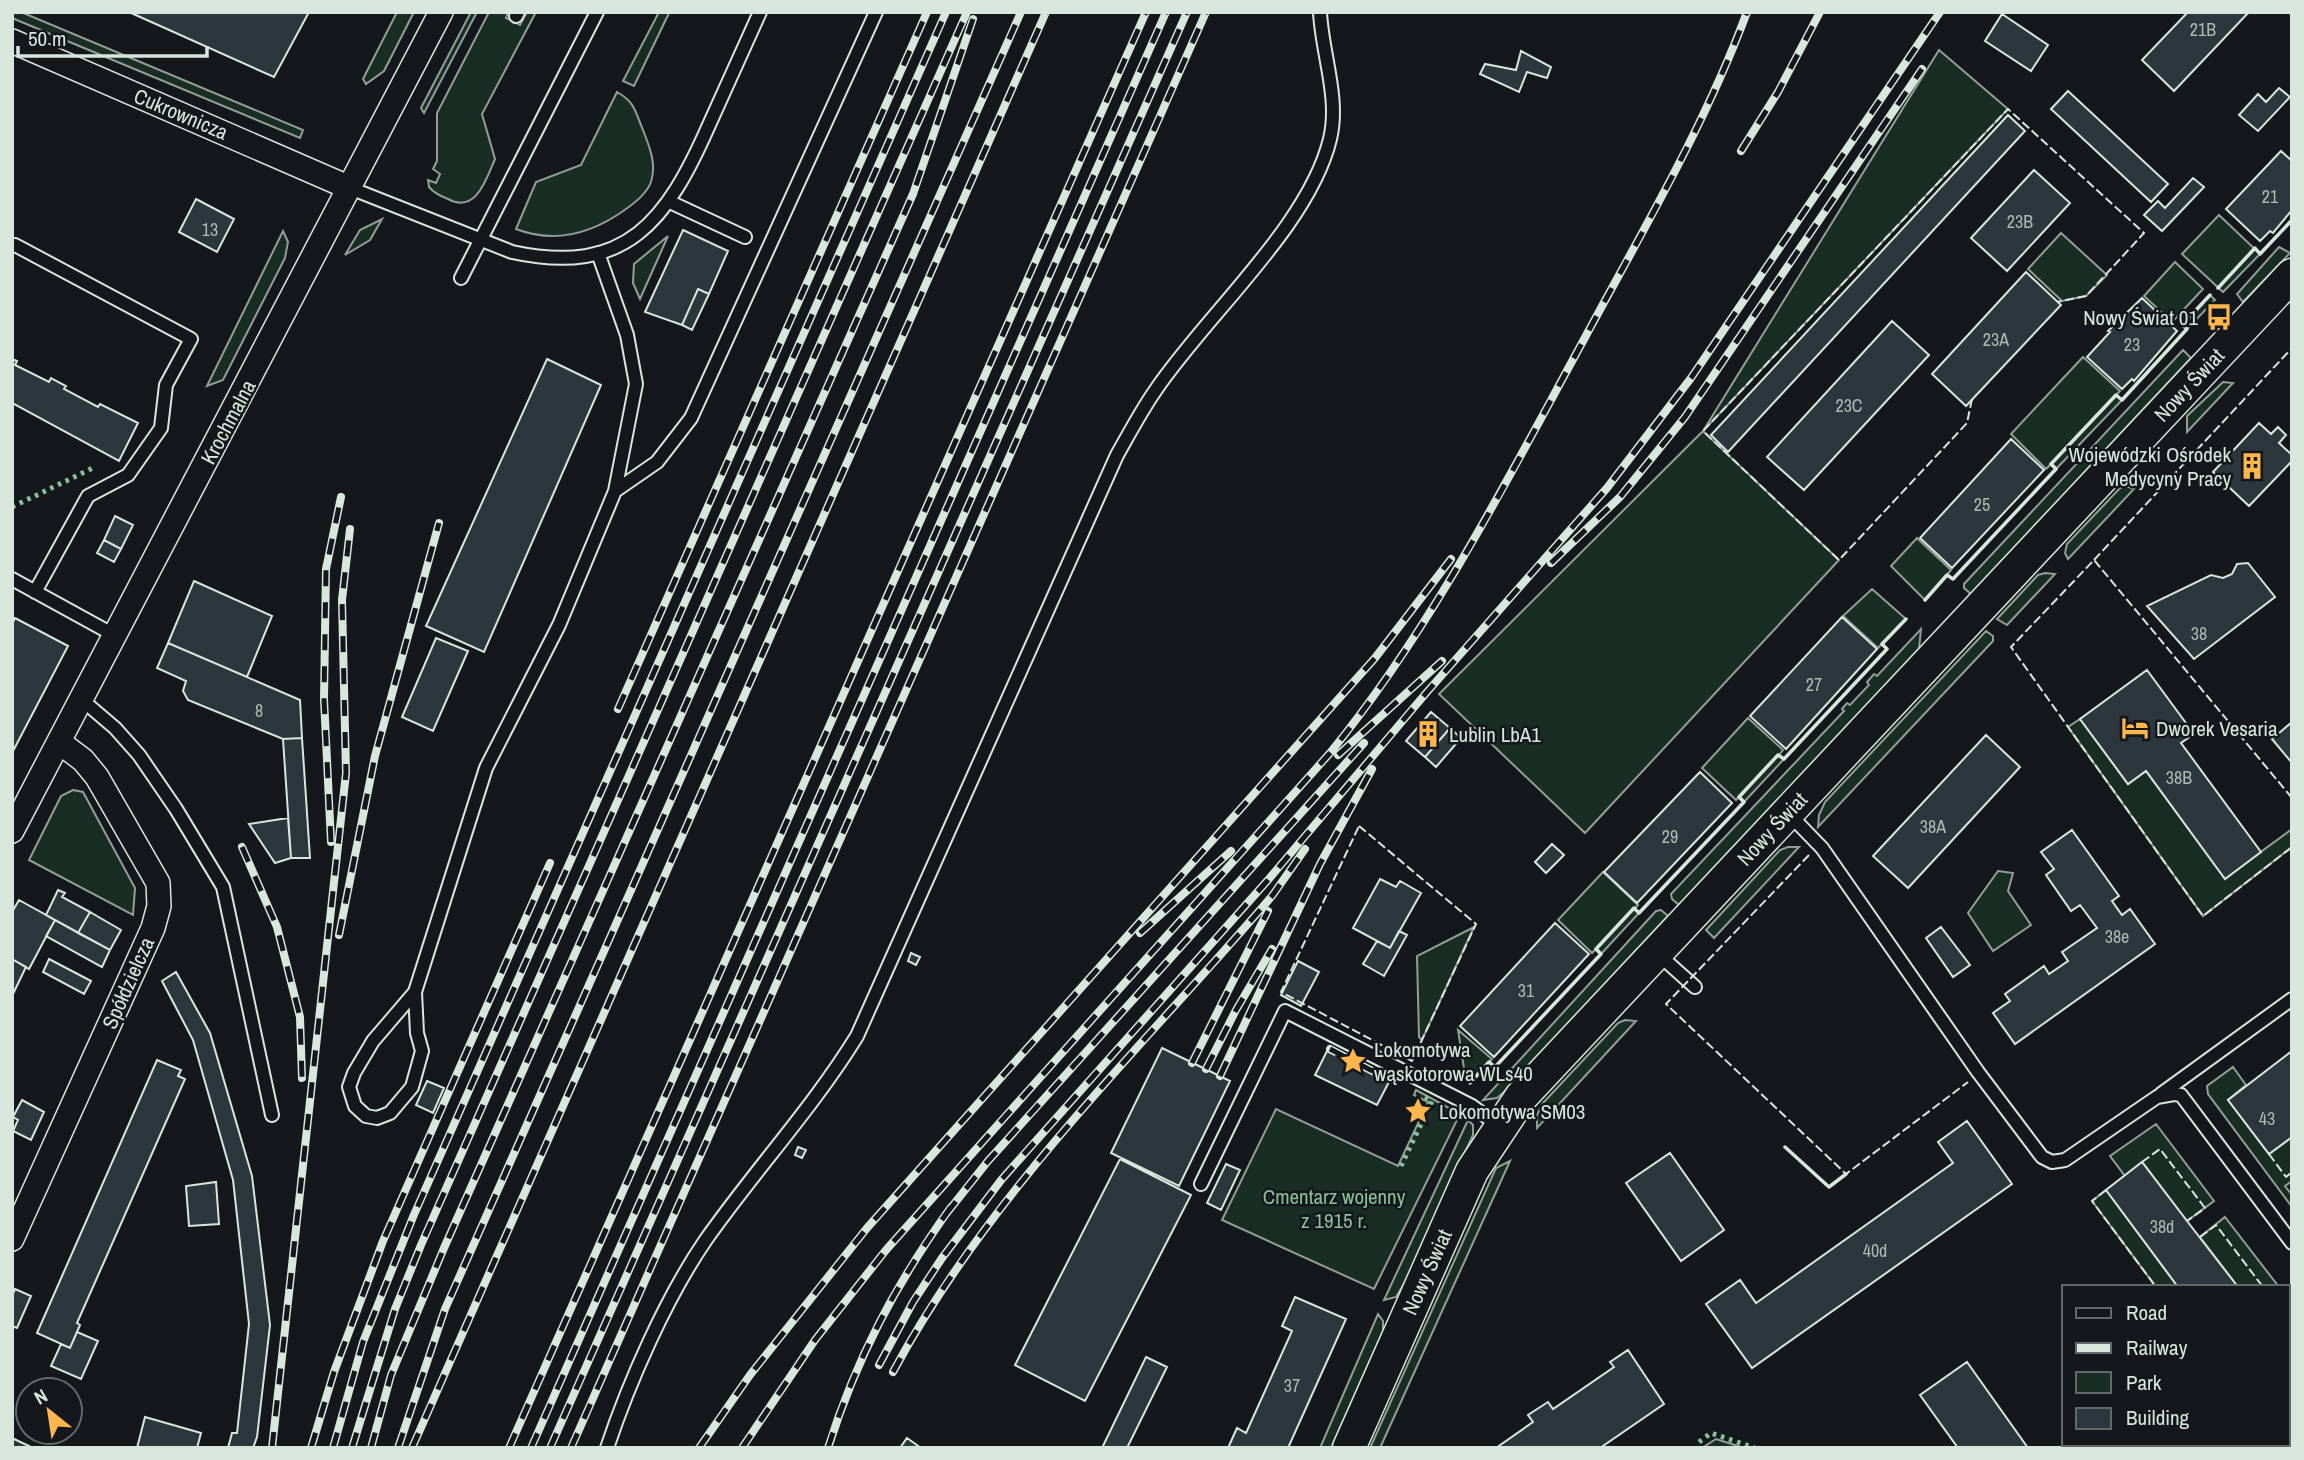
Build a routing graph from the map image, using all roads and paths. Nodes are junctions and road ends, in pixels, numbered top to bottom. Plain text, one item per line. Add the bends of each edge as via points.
1 (441, 12) edge
2 (597, 12) edge
3 (760, 12) edge
4 (876, 12) edge
5 (1320, 12) edge
6 (12, 41) edge
7 (350, 188) junction
8 (670, 202) junction
9 (745, 237) dead end
10 (481, 240) junction
11 (12, 246) edge
12 (598, 253) junction
13 (2292, 275) edge
14 (461, 278) dead end
15 (615, 491) junction
16 (12, 579) edge
17 (35, 592) junction
18 (114, 635) junction
19 (81, 699) junction
20 (59, 742) junction
21 (1788, 812) junction
22 (12, 831) edge
23 (1657, 953) junction
24 (1695, 987) dead end
25 (415, 992) junction
26 (2292, 999) edge
27 (2149, 1102) junction
28 (272, 1115) dead end
29 (1499, 1126) junction
30 (1201, 1184) dead end
31 (12, 1239) edge
32 (2292, 1243) edge
33 (607, 1448) edge
34 (1349, 1448) edge

1 - 7 street, Krochmalna
2 - 10 lane
3 - 8 lane via 687,177
4 - 15 lane via 691,418 657,463
5 - 33 lane via 1333,101 1331,138 1314,184 1155,390 1117,455 858,1036 827,1085 705,1242 668,1302
6 - 7 street, Cukrownicza
7 - 10 lane
7 - 18 street, Krochmalna
8 - 9 lane
8 - 12 lane via 633,239
10 - 12 lane via 512,253 555,260
10 - 14 lane
11 - 17 lane via 191,339 166,385 161,428 128,475 88,496
12 - 15 lane via 628,335 636,383
13 - 21 street, Nowy Świat
15 - 25 lane via 559,625 486,768
16 - 17 lane
17 - 18 lane
18 - 19 street, Krochmalna
19 - 20 street, Krochmalna
19 - 28 lane via 139,755 223,887
20 - 22 street, Krochmalna
20 - 31 street, Spółdzielcza via 97,777 158,883 159,906
21 - 23 street, Nowy Świat
21 - 27 lane via 1822,848 2042,1157 2052,1162 2065,1160
23 - 24 lane
23 - 29 street, Nowy Świat
25 - 25 lane via 373,1041 354,1073 349,1087 355,1106 366,1116 390,1113 412,1087 422,1051
26 - 27 lane
27 - 32 lane via 2165,1094 2181,1096
29 - 30 lane via 1472,1106 1285,1012
29 - 34 street, Nowy Świat via 1472,1171

